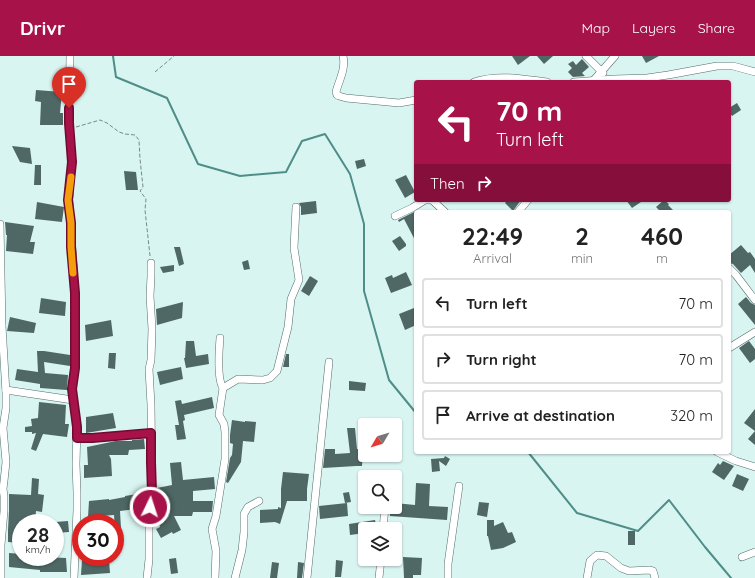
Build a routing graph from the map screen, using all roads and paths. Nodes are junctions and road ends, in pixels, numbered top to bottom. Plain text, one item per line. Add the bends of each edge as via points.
1 (70, 56) edge
2 (174, 56) edge
3 (342, 56) edge
4 (586, 56) edge
5 (615, 56) edge
6 (601, 71) junction
7 (155, 72) dead end
8 (755, 72) edge
9 (480, 80) edge
10 (529, 80) edge
11 (594, 80) edge
12 (606, 80) joint
13 (414, 100) edge
14 (70, 129) junction
15 (422, 202) edge
16 (434, 202) edge
17 (526, 202) edge
18 (296, 207) dead end
19 (443, 210) edge
20 (520, 210) edge
21 (395, 216) dead end
22 (0, 224) edge
23 (151, 263) joint
24 (731, 270) edge
25 (755, 300) edge
26 (755, 332) edge
27 (220, 338) dead end
28 (731, 346) edge
29 (329, 362) dead end
30 (223, 388) junction
31 (6, 390) junction
32 (73, 400) junction
33 (2, 431) edge
34 (151, 433) junction
35 (77, 438) junction
36 (721, 454) edge
37 (755, 467) edge
38 (459, 486) dead end
39 (259, 501) dead end
40 (755, 552) edge
41 (742, 556) dead end
42 (380, 566) edge
43 (1, 578) edge
44 (74, 578) edge
45 (147, 578) edge
46 (215, 578) edge
47 (235, 578) edge
48 (307, 578) edge
49 (379, 578) edge
50 (448, 578) edge
51 (587, 578) edge
52 (655, 578) edge

1 - 14 street
2 - 7 path
3 - 13 street via 343,71 336,92 339,96 400,103
4 - 6 street
5 - 6 street
6 - 11 street
6 - 12 street
8 - 12 street via 734,66 717,66 647,78
9 - 10 street via 503,77
14 - 23 path via 100,120 119,132 135,135 139,140 143,187 140,191 146,199
14 - 32 street via 72,162 68,200 75,293
15 - 21 street
16 - 19 street
17 - 20 street
18 - 30 street via 294,248 299,280 291,299 288,327 277,371 270,378 238,379
22 - 31 street
23 - 34 street
24 - 25 street
26 - 28 street
27 - 30 street via 220,384
29 - 48 street
30 - 46 street via 219,415 224,424 225,459 212,529 216,551
31 - 32 street
31 - 33 street
32 - 35 street
33 - 43 street via 6,462
34 - 35 street
34 - 45 street via 152,493
35 - 44 street
36 - 37 street via 736,462
38 - 50 street
39 - 47 street via 244,514 242,550
40 - 41 street
42 - 49 street
51 - 52 street via 590,561 597,555 606,556 620,568 628,571 653,571

